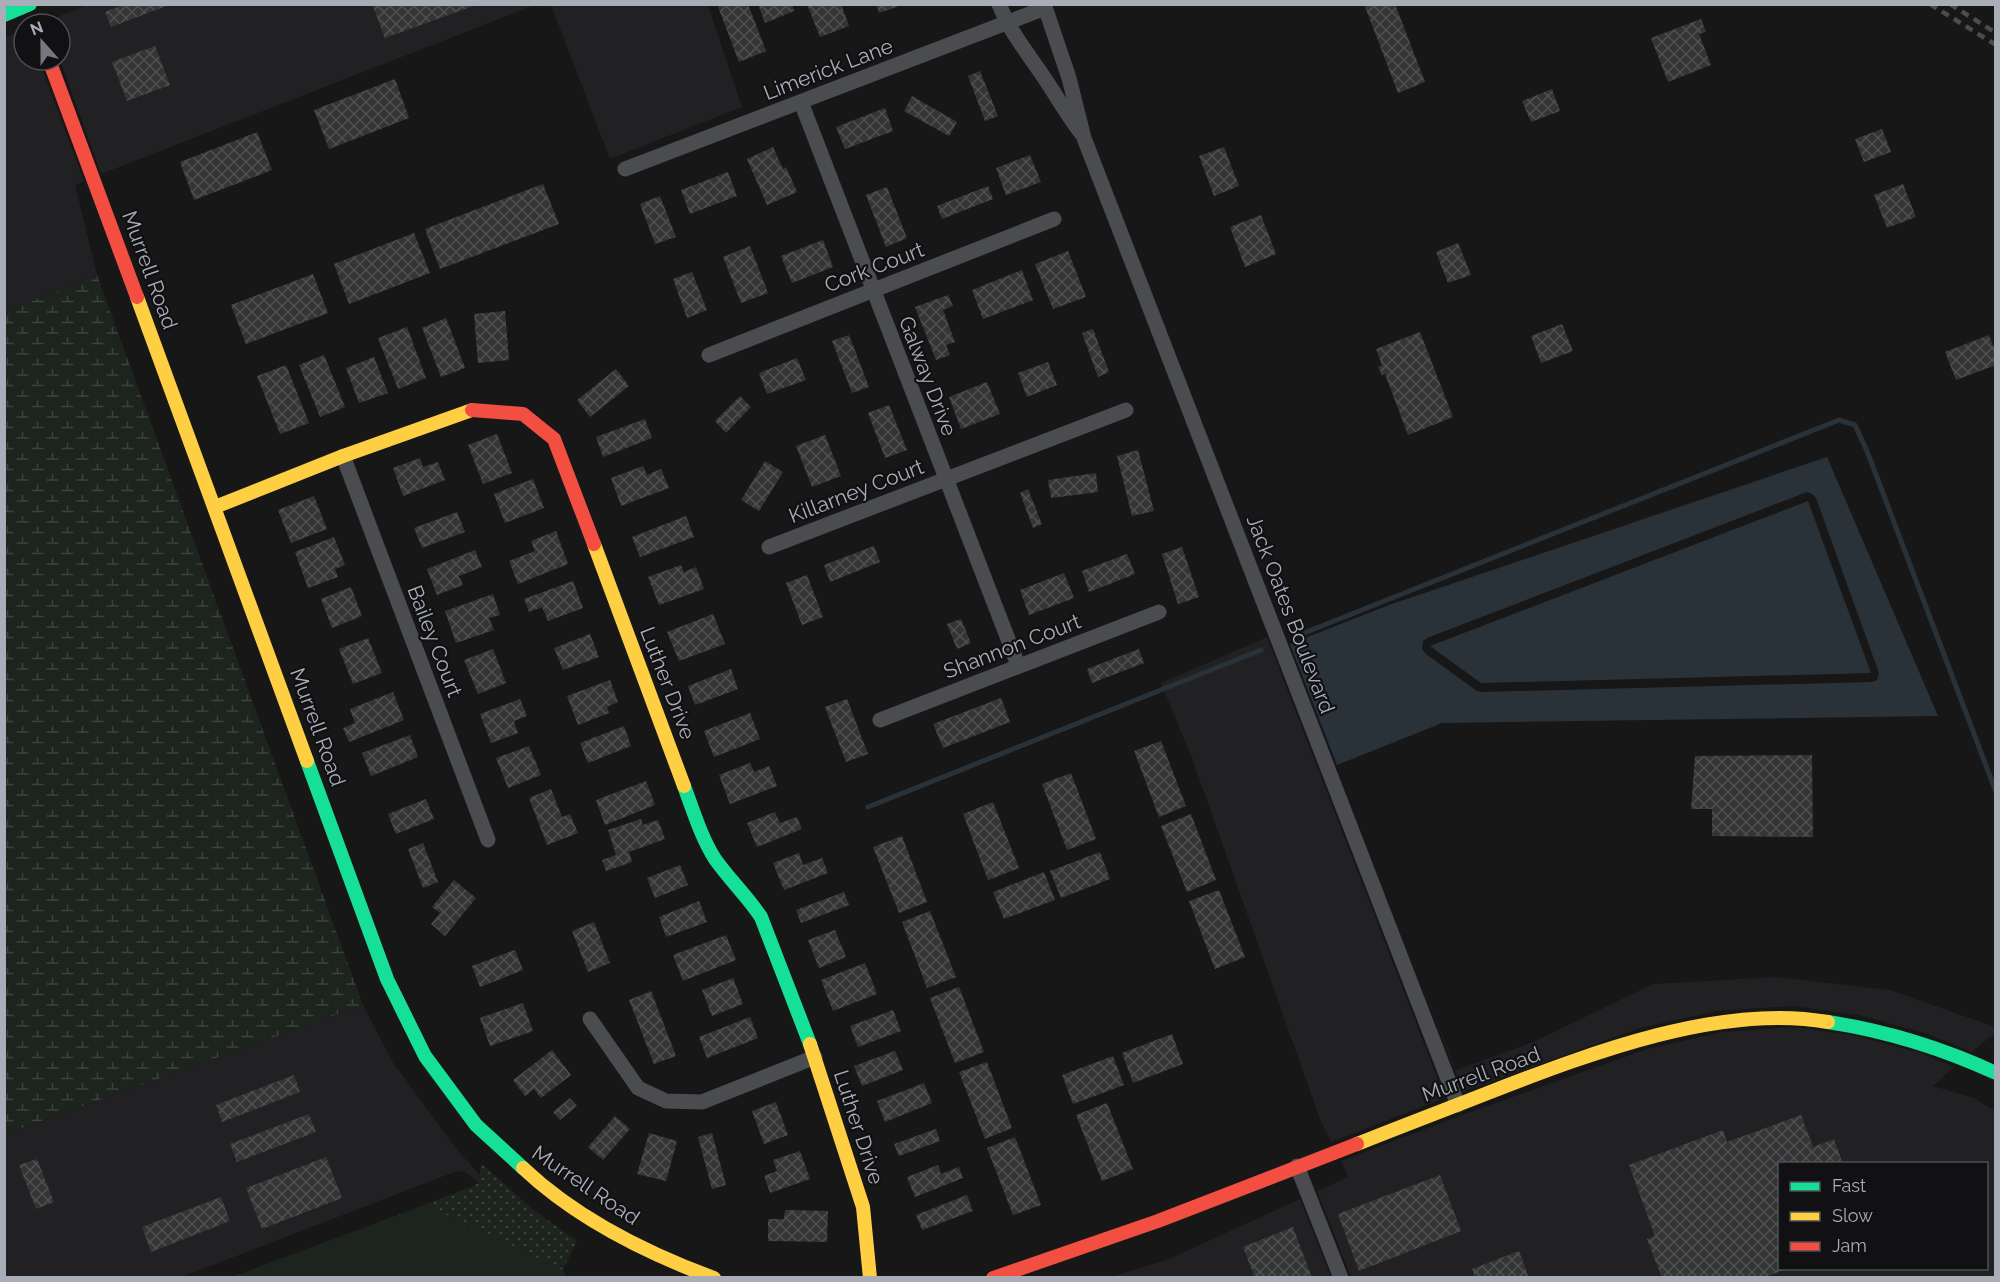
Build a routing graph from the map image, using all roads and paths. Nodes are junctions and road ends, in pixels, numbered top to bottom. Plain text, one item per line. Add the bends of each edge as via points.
1 (999, 4) edge
2 (1045, 6) edge
3 (30, 7) edge
4 (4, 15) edge
5 (1006, 23) junction
6 (53, 72) edge
7 (801, 102) junction
8 (1084, 138) junction
9 (625, 169) dead end
10 (1054, 219) dead end
11 (872, 290) junction
12 (709, 355) dead end
13 (1126, 410) dead end
14 (343, 456) junction
15 (945, 479) junction
16 (215, 507) junction
17 (769, 547) dead end
18 (1159, 612) dead end
19 (1018, 665) junction
20 (880, 720) dead end
21 (488, 840) dead end
22 (590, 1019) dead end
23 (815, 1057) junction
24 (1995, 1073) edge
25 (1458, 1104) junction
26 (1297, 1166) junction
27 (714, 1278) edge
28 (870, 1278) edge
29 (993, 1278) edge
30 (1341, 1278) edge

1 - 5 street, Jack Oates Boulevard
2 - 5 street, Limerick Lane
2 - 8 street, Jack Oates Boulevard
3 - 4 street
5 - 7 street, Limerick Lane
5 - 8 street, Jack Oates Boulevard
6 - 16 street, Murrell Road
7 - 9 street, Limerick Lane
7 - 11 street, Galway Drive
8 - 25 street, Jack Oates Boulevard
10 - 11 street, Cork Court
11 - 12 street, Cork Court
11 - 15 street, Galway Drive
13 - 15 street, Killarney Court
14 - 16 street, Luther Drive
14 - 21 street, Bailey Court
14 - 23 street, Luther Drive via 475,409 523,414 554,439 704,838 715,859 761,917
15 - 17 street, Killarney Court
15 - 19 street, Galway Drive
16 - 27 street, Murrell Road via 387,980 425,1056 476,1125 541,1185 615,1234
18 - 19 street, Shannon Court
19 - 20 street, Shannon Court
22 - 23 street via 638,1088 666,1101 702,1101
23 - 28 street, Luther Drive via 863,1207
24 - 25 street, Murrell Road via 1905,1038 1858,1026 1784,1017 1720,1022 1644,1038
25 - 26 street, Murrell Road
26 - 29 street, Murrell Road via 1074,1252
26 - 30 street

